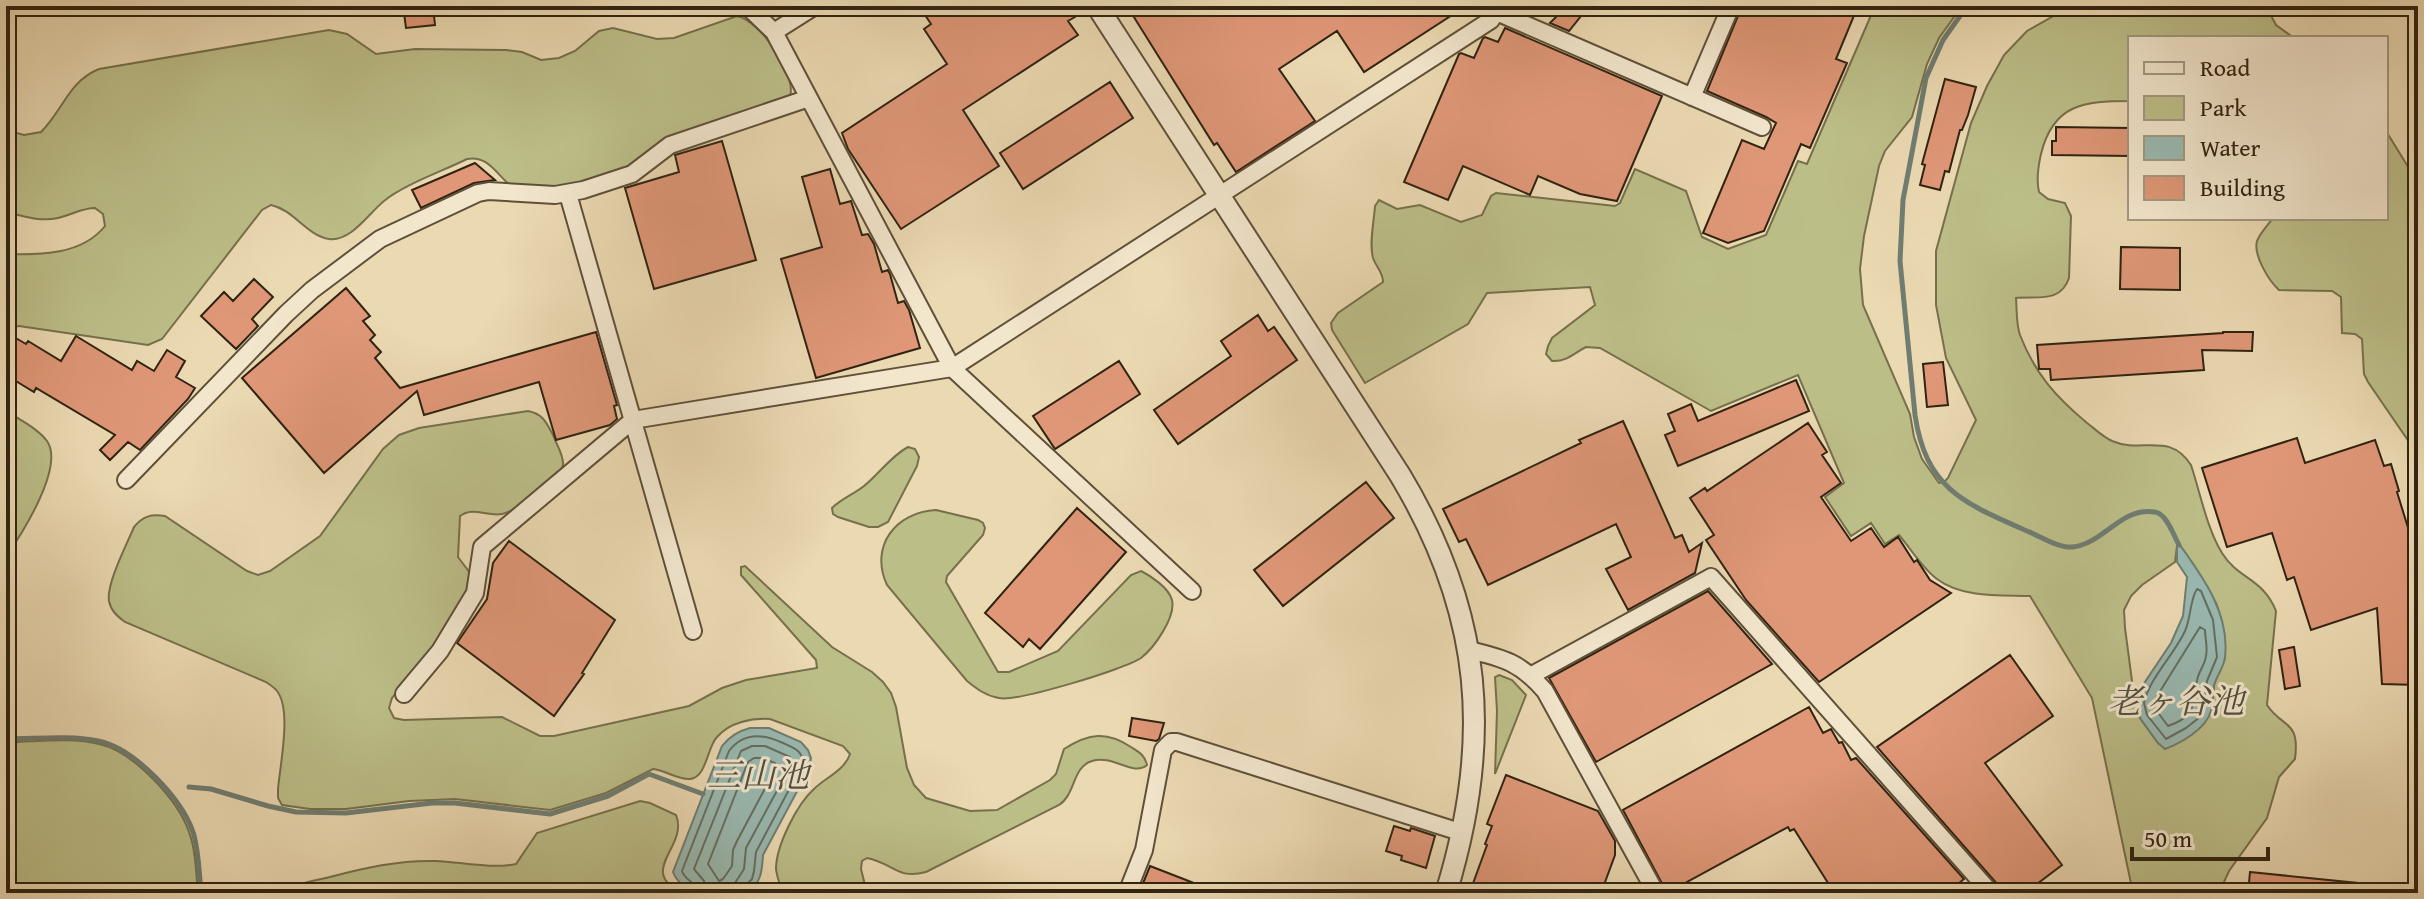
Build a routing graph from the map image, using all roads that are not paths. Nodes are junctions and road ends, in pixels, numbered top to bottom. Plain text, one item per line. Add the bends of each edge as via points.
1 (747, 6) edge
2 (815, 6) edge
3 (1097, 6) edge
4 (1731, 6) edge
5 (1493, 8) edge
6 (774, 32) junction
7 (1692, 97) junction
8 (809, 98) junction
9 (1762, 127) dead end
10 (568, 194) junction
11 (1220, 196) junction
12 (952, 368) junction
13 (633, 420) junction
14 (126, 480) dead end
15 (1192, 591) dead end
16 (693, 631) dead end
17 (1469, 650) junction
18 (1532, 675) junction
19 (404, 694) dead end
20 (1463, 833) junction
21 (1127, 893) edge
22 (1446, 893) edge
23 (1656, 893) edge
24 (1991, 893) edge

1 - 6 street
2 - 6 street
3 - 11 street
4 - 7 street
5 - 7 street
5 - 11 street via 1491,20
6 - 8 street
7 - 9 street
8 - 10 street via 670,145 632,174
8 - 12 street
10 - 13 street
10 - 14 street via 478,193 380,239 298,301
11 - 12 street
11 - 17 street via 1420,508 1450,577
12 - 13 street
12 - 15 street
13 - 16 street
13 - 19 street via 482,547 475,593 440,651
17 - 18 street via 1496,656
17 - 20 street via 1475,742
18 - 23 street
18 - 24 street via 1711,577
20 - 21 street via 1171,742 1163,750 1144,850
20 - 22 street

